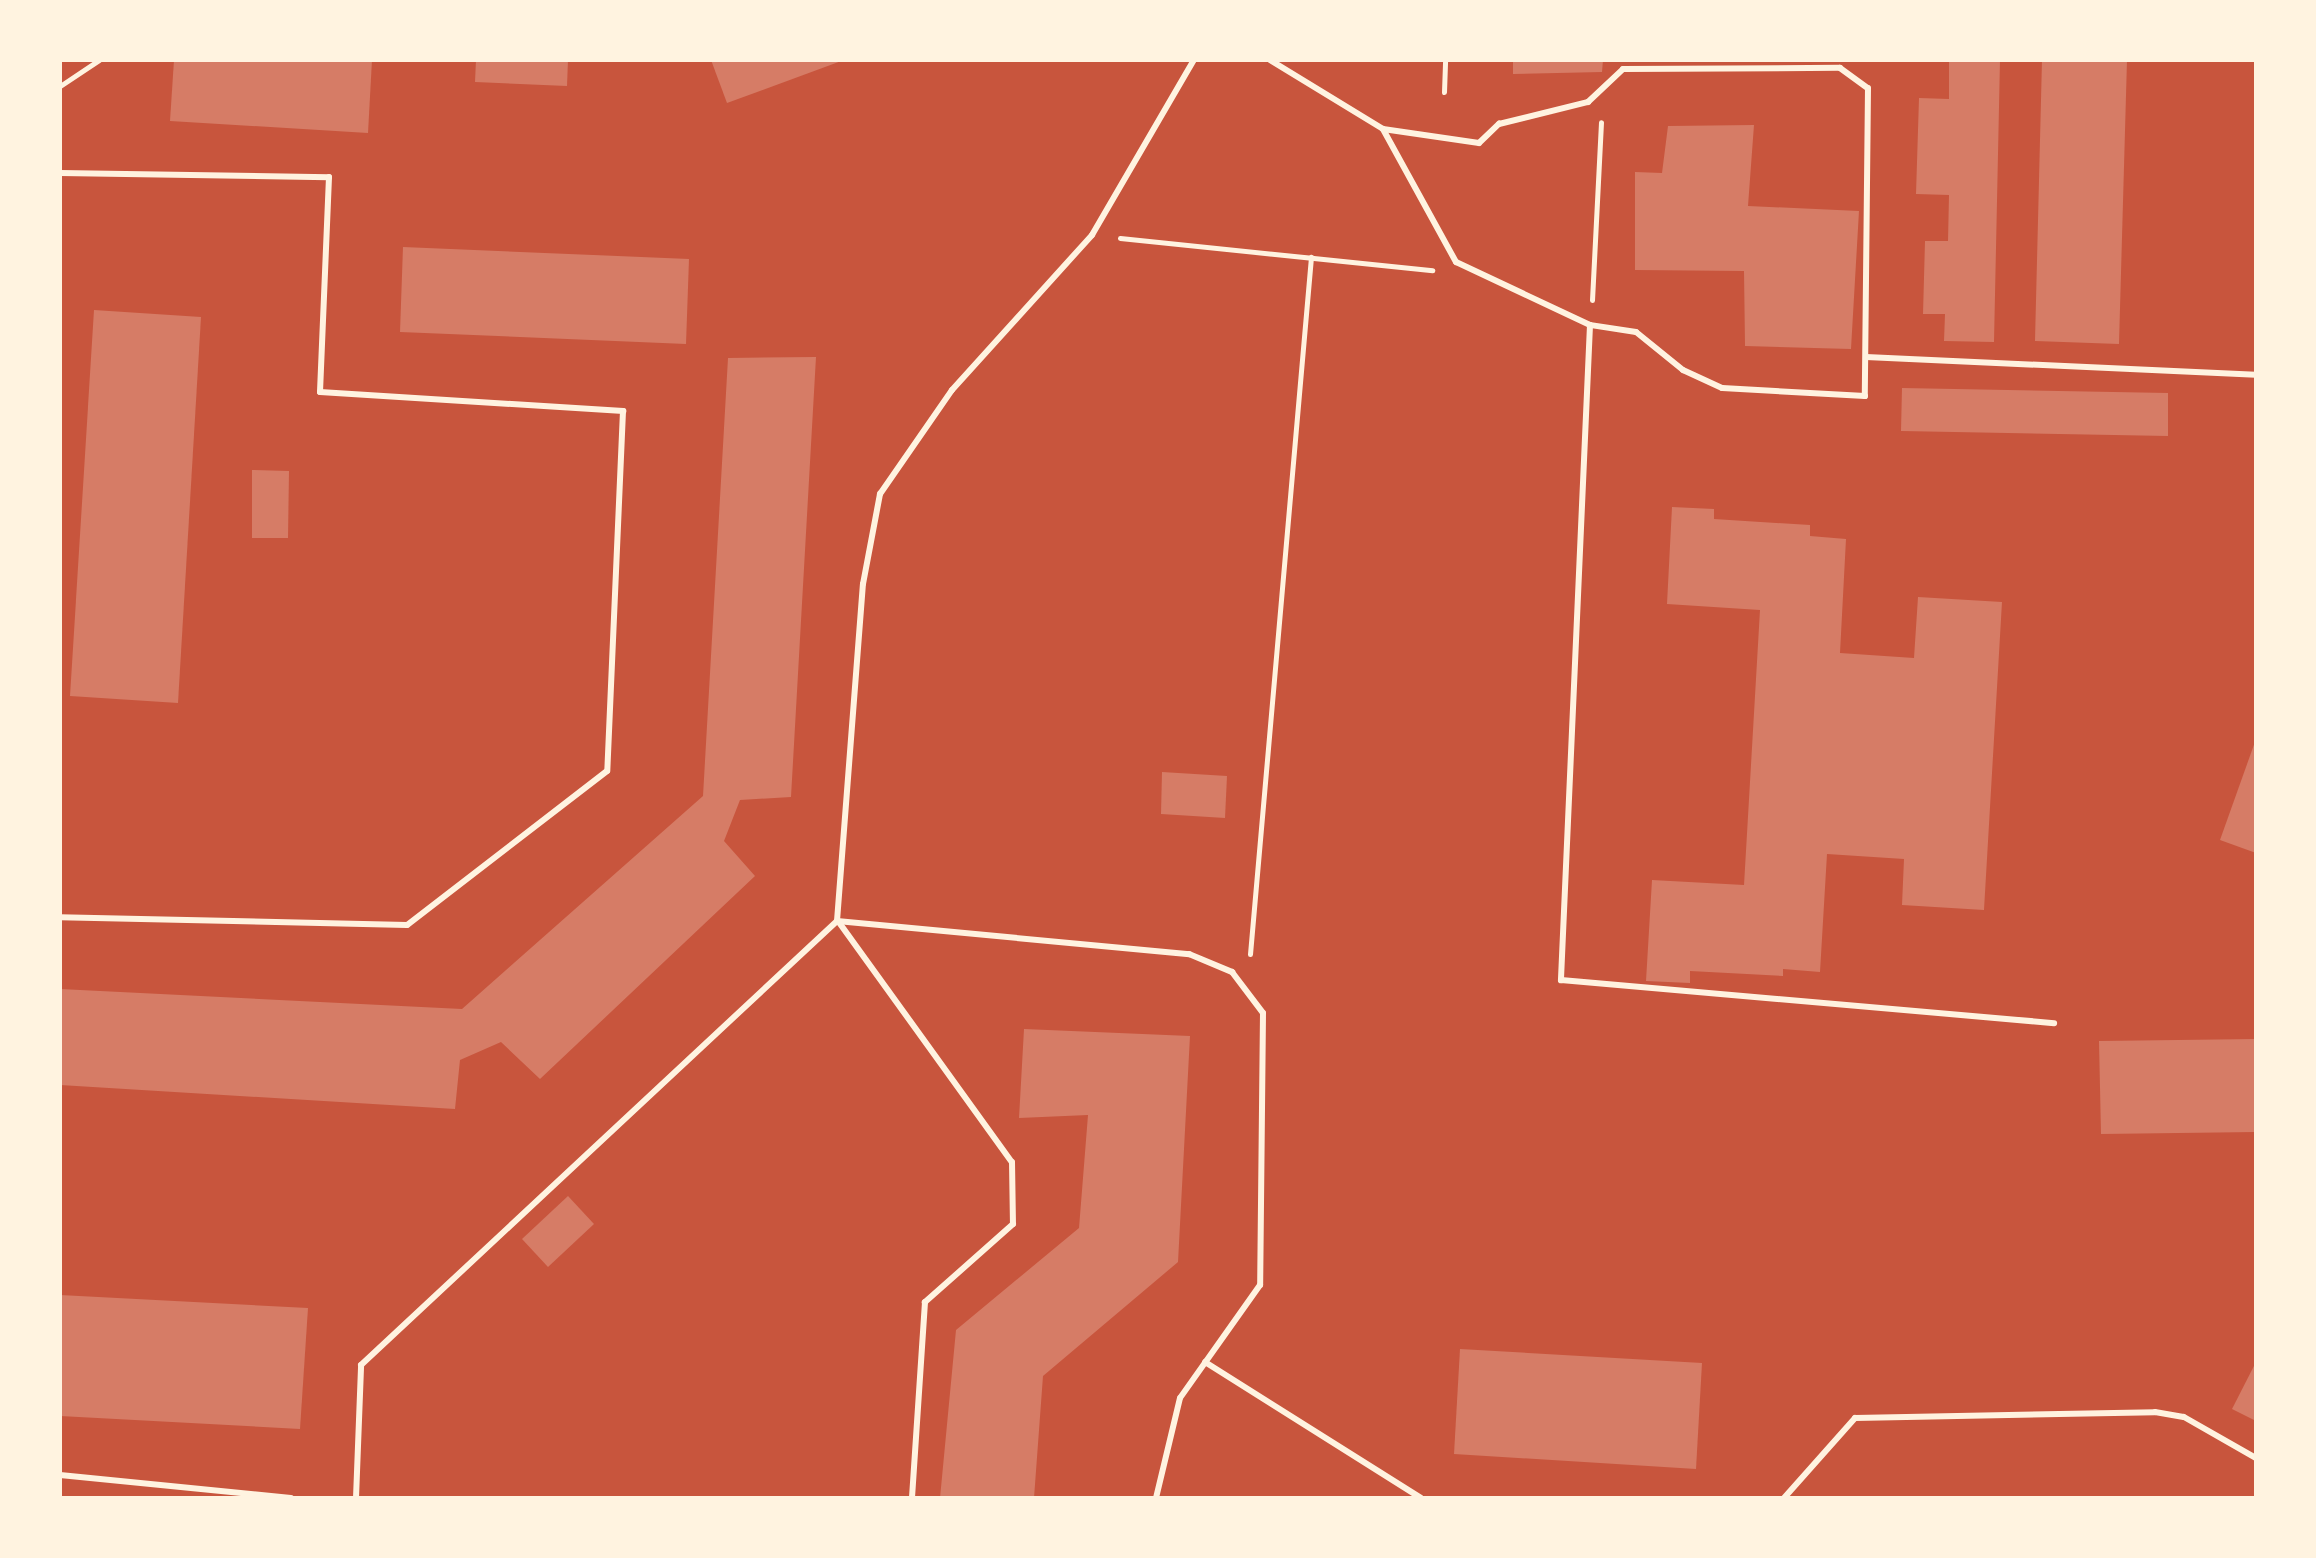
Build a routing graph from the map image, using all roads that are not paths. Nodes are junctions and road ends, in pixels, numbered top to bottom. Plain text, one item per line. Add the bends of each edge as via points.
1 (1194, 60) edge
2 (1270, 60) edge
3 (1383, 129) junction
4 (60, 173) edge
5 (1590, 325) junction
6 (1866, 357) junction
7 (2256, 375) edge
8 (60, 917) edge
9 (837, 921) junction
10 (2054, 1023) dead end
11 (1205, 1362) junction
12 (2256, 1458) edge
13 (60, 1475) edge
14 (265, 1497) edge
15 (291, 1498) edge
16 (356, 1498) edge
17 (912, 1498) edge
18 (1156, 1498) edge
19 (1421, 1498) edge
20 (1784, 1498) edge

1 - 9 lane via 1092,235 952,390 880,494 863,584
2 - 3 lane
3 - 5 lane via 1456,262
3 - 6 lane via 1479,143 1499,124 1588,102 1623,69 1840,68 1868,88
4 - 8 lane via 329,177 320,392 623,411 607,771 407,925
5 - 6 lane via 1636,332 1683,370 1722,388 1865,396
5 - 10 lane via 1561,980
6 - 7 lane
9 - 11 lane via 1189,954 1232,972 1263,1013 1260,1285
9 - 16 lane via 361,1365
9 - 17 lane via 1012,1162 1013,1224 925,1302
11 - 18 lane via 1180,1398
11 - 19 lane
12 - 20 lane via 2184,1417 2155,1412 1855,1418
13 - 14 lane
14 - 15 lane

